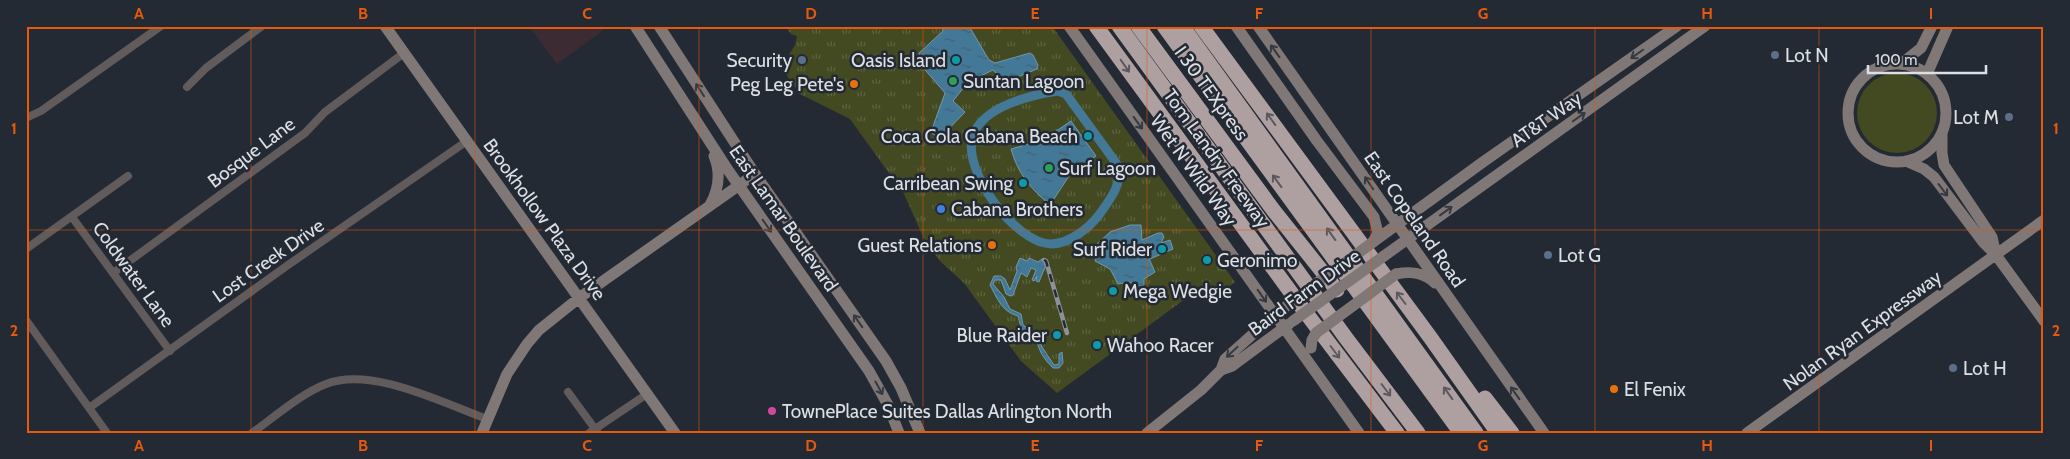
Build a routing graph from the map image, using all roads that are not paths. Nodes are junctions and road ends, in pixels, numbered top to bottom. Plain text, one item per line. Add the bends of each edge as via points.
1 (161, 26) edge
2 (262, 26) edge
3 (385, 26) edge
4 (635, 26) edge
5 (659, 26) edge
6 (1069, 26) edge
7 (1096, 26) edge
8 (1119, 26) edge
9 (1138, 26) edge
10 (1151, 26) edge
11 (1164, 26) edge
12 (1182, 26) edge
13 (1201, 26) edge
14 (1236, 26) edge
15 (1258, 26) edge
16 (1676, 26) edge
17 (1705, 26) edge
18 (1932, 26) edge
19 (1948, 26) edge
20 (404, 53) junction
21 (1900, 64) junction
22 (1927, 74) junction
23 (187, 87) dead end
24 (1317, 110) junction
25 (26, 118) edge
26 (1303, 120) junction
27 (1942, 132) junction
28 (707, 138) junction
29 (467, 141) junction
30 (1906, 161) junction
31 (754, 174) junction
32 (128, 176) dead end
33 (1257, 182) junction
34 (739, 186) junction
35 (709, 206) junction
36 (72, 217) junction
37 (2044, 220) edge
38 (1396, 224) junction
39 (1407, 240) junction
40 (1373, 242) junction
41 (26, 249) edge
42 (1996, 255) junction
43 (1331, 272) junction
44 (113, 273) junction
45 (1342, 286) junction
46 (1444, 291) junction
47 (579, 298) junction
48 (1279, 311) junction
49 (26, 320) edge
50 (2044, 321) edge
51 (1289, 324) junction
52 (1430, 337) junction
53 (170, 351) junction
54 (886, 361) junction
55 (1221, 370) junction
56 (869, 372) junction
57 (1323, 383) junction
58 (568, 392) dead end
59 (647, 394) junction
60 (89, 408) junction
61 (487, 420) junction
62 (594, 431) edge
63 (1148, 432) edge
64 (107, 433) edge
65 (252, 433) edge
66 (482, 433) edge
67 (675, 433) edge
68 (900, 433) edge
69 (920, 433) edge
70 (1359, 433) edge
71 (1396, 433) edge
72 (1418, 433) edge
73 (1461, 433) edge
74 (1476, 433) edge
75 (1498, 433) edge
76 (1512, 433) edge
77 (1544, 433) edge
78 (1747, 433) edge

1 - 25 street via 41,111
2 - 23 street via 206,68
3 - 20 main road, Brookhollow Plaza Drive
4 - 28 main road, East Lamar Boulevard
31 -> 5 main road, East Lamar Boulevard
6 -> 48 main road, Wet N Wild Way
7 -> 71 highway, Tom Landry Freeway
8 -> 72 highway
9 - 33 highway, I 30 TEXpress
10 - 33 highway
73 -> 11 highway
74 -> 12 highway
52 -> 13 highway
14 - 26 main road, East Copeland Road
24 -> 15 main road, East Copeland Road
16 -> 38 main road, AT&T Way
39 -> 17 main road, AT&T Way
18 - 21 main road via 1921,48
19 - 22 main road
20 - 29 main road, Brookhollow Plaza Drive
20 - 44 street, Bosque Lane via 330,108 305,133
21 - 22 main road
21 - 30 main road via 1880,66 1862,78 1850,98 1848,114 1851,130 1866,151 1889,161
22 - 27 main road via 1938,86 1944,100 1946,116
24 - 26 main road
38 -> 24 main road, East Copeland Road
26 - 40 main road, East Copeland Road via 1374,217 1378,233
27 - 30 main road via 1928,151
27 - 42 main road via 1944,164 1992,237
28 - 34 main road, East Lamar Boulevard
28 - 35 main road via 718,166 715,196
29 - 47 main road, Brookhollow Plaza Drive
29 - 53 street, Lost Creek Drive
30 -> 42 main road via 1934,177
31 - 34 main road
54 -> 31 main road, East Lamar Boulevard
32 - 36 street
33 - 43 highway
34 - 35 main road
34 -> 56 main road, East Lamar Boulevard
35 - 47 main road
36 - 41 street
36 - 44 street, Coldwater Lane
37 - 42 main road, Nolan Ryan Expressway
38 - 39 main road, East Copeland Road
38 - 40 main road, Baird Farm Drive
39 - 45 main road, Baird Farm Drive, bridge
39 - 46 main road, East Copeland Road
40 - 43 main road, Baird Farm Drive, bridge
42 - 50 main road
42 - 78 main road, Nolan Ryan Expressway
43 - 45 highway
43 - 48 main road, Baird Farm Drive, bridge
44 - 53 street, Coldwater Lane
45 - 51 main road, Baird Farm Drive, bridge
46 - 57 main road, bridge via 1421,274 1396,274 1316,333 1311,348
77 -> 46 main road, East Copeland Road
47 - 59 main road, Brookhollow Plaza Drive
47 - 61 main road via 539,330 527,344 507,374
48 - 51 main road, Wet N Wild Way
48 -> 55 main road, Baird Farm Drive via 1225,359
49 - 60 street
51 - 55 main road, Baird Farm Drive via 1232,366
51 - 57 main road, Wet N Wild Way
52 - 75 highway
52 - 76 highway
53 - 60 street, Lost Creek Drive
54 - 56 main road
54 - 69 main road, East Lamar Boulevard
55 - 63 main road, Baird Farm Drive
56 -> 68 main road, East Lamar Boulevard
57 - 70 main road, Wet N Wild Way
58 - 62 street
59 - 62 street
59 - 67 main road, Brookhollow Plaza Drive
60 - 64 street
61 - 65 street via 386,383 348,379 333,381 313,390
61 - 66 main road

